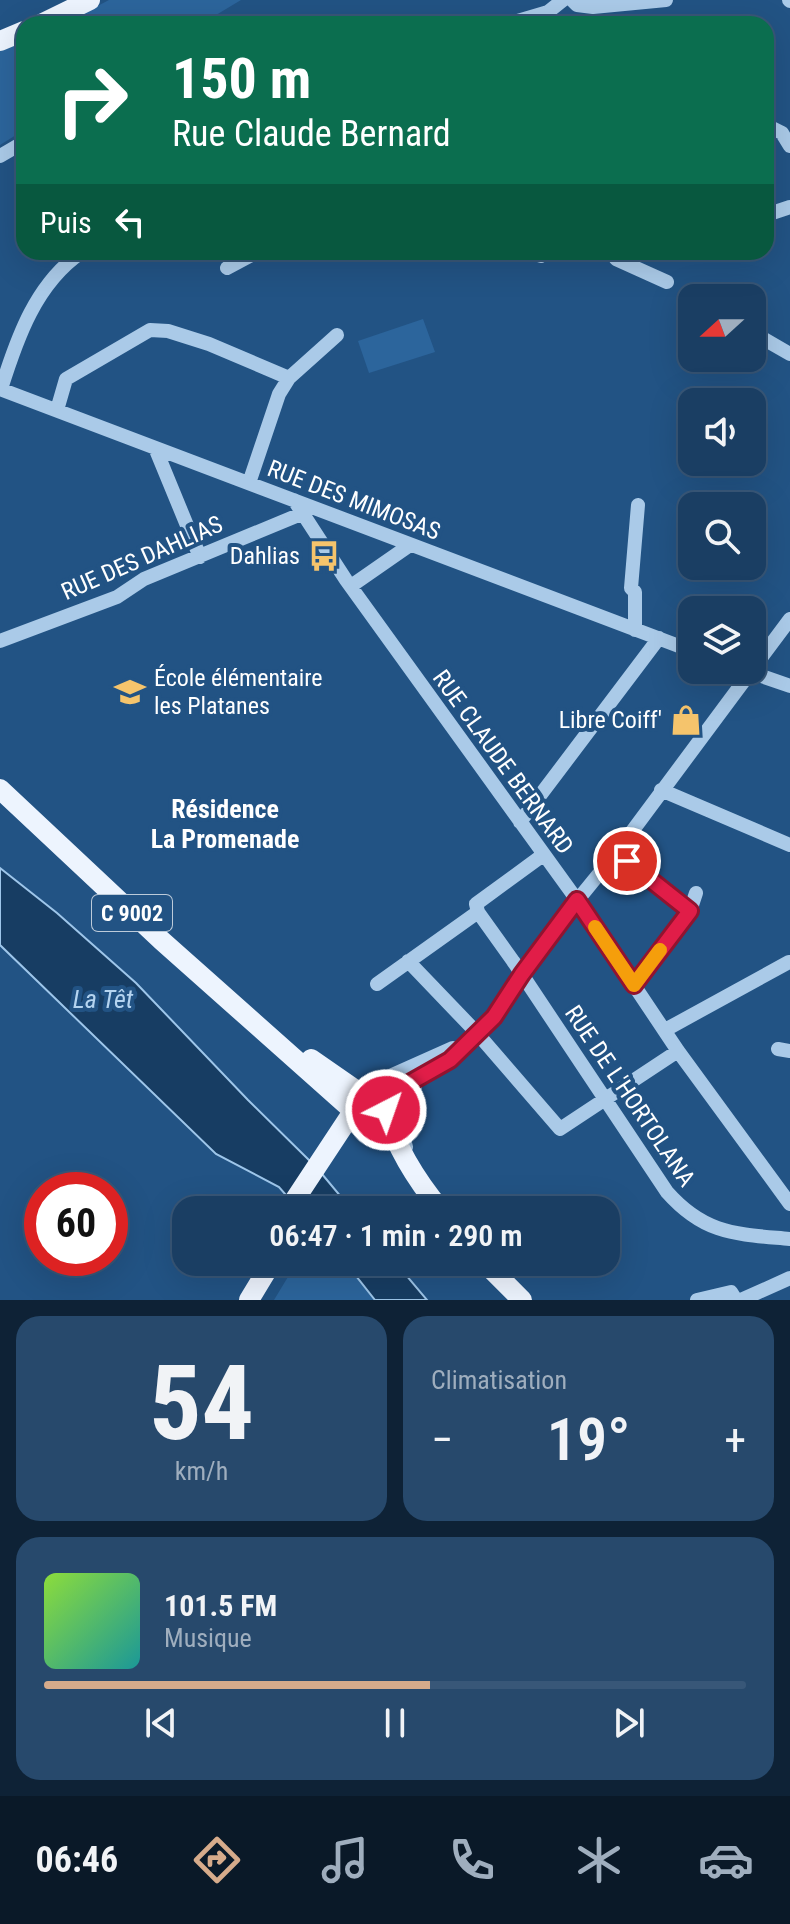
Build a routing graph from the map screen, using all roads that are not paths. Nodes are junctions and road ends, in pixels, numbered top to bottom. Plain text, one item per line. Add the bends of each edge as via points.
1 (90, 0) edge
2 (563, 0) edge
3 (572, 0) edge
4 (666, 0) edge
5 (593, 7) junction
6 (57, 16) edge
7 (534, 16) edge
8 (591, 16) edge
9 (774, 129) edge
10 (790, 146) edge
11 (70, 260) edge
12 (242, 260) edge
13 (618, 260) edge
14 (227, 268) dead end
15 (667, 282) dead end
16 (337, 335) dead end
17 (766, 340) edge
18 (790, 354) edge
19 (289, 378) junction
20 (0, 389) edge
21 (57, 410) junction
22 (156, 450) junction
23 (249, 483) junction
24 (638, 505) dead end
25 (298, 507) junction
26 (410, 545) junction
27 (200, 557) junction
28 (351, 586) junction
29 (790, 619) edge
30 (635, 630) junction
31 (659, 638) junction
32 (0, 641) edge
33 (678, 645) edge
34 (766, 649) edge
35 (766, 677) edge
36 (739, 684) edge
37 (790, 686) edge
38 (0, 789) edge
39 (661, 790) junction
40 (520, 822) junction
41 (790, 845) edge
42 (616, 853) junction
43 (543, 855) junction
44 (696, 893) dead end
45 (577, 900) junction
46 (690, 911) junction
47 (478, 912) junction
48 (408, 961) junction
49 (789, 962) edge
50 (522, 974) junction
51 (377, 984) dead end
52 (634, 985) junction
53 (665, 1030) junction
54 (477, 1033) junction
55 (678, 1051) junction
56 (418, 1076) junction
57 (606, 1099) junction
58 (367, 1111) junction
59 (343, 1138) junction
60 (299, 1196) edge
61 (312, 1196) edge
62 (420, 1196) edge
63 (430, 1196) edge
64 (433, 1196) edge
65 (790, 1204) edge
66 (790, 1239) edge
67 (248, 1276) edge
68 (264, 1276) edge
69 (498, 1276) edge
70 (790, 1278) edge
71 (234, 1300) edge
72 (249, 1300) edge
73 (522, 1300) edge
74 (697, 1300) edge
75 (739, 1300) edge

1 - 6 main road
2 - 7 street
3 - 5 street
4 - 5 street
5 - 8 street
9 - 10 street
11 - 20 street via 44,289
12 - 14 street
13 - 15 street
16 - 19 street
17 - 18 street
19 - 21 street via 209,344 150,330 66,379
19 - 23 street
20 - 21 street, RUE DES MIMOSAS
21 - 22 street, RUE DES MIMOSAS
22 - 23 street, RUE DES MIMOSAS
22 - 27 street
23 - 25 street, RUE DES MIMOSAS
24 - 30 street via 631,588
25 - 26 street, RUE DES MIMOSAS
25 - 27 street, RUE DES DAHLIAS
25 - 28 street, RUE CLAUDE BERNARD
26 - 28 street
26 - 30 street, RUE DES MIMOSAS
27 - 32 street, RUE DES DAHLIAS via 144,579 117,597
28 - 40 street, RUE CLAUDE BERNARD
29 - 34 street
30 - 31 street, RUE DES MIMOSAS
31 - 33 street, RUE DES MIMOSAS
31 - 40 street
35 - 37 street
36 - 39 street
38 - 58 main road, C 9002 via 268,1034
39 - 41 street
39 - 42 street
40 - 43 street, RUE CLAUDE BERNARD
42 - 45 street
42 - 46 street
43 - 45 street, RUE CLAUDE BERNARD
43 - 47 street via 476,904
44 - 46 street
45 - 50 street
45 - 52 street, RUE CLAUDE BERNARD
46 - 52 street
47 - 48 street
47 - 50 street, RUE DE L'HORTOLANA
48 - 51 street
48 - 54 street
49 - 53 street
50 - 54 street
50 - 57 street, RUE DE L'HORTOLANA
52 - 53 street, RUE CLAUDE BERNARD
53 - 55 street, RUE CLAUDE BERNARD
54 - 56 street via 450,1060
54 - 57 street via 560,1129
54 - 58 street via 388,1077
55 - 57 street
55 - 65 street, RUE CLAUDE BERNARD
56 - 58 street
56 - 64 street via 402,1132
57 - 66 street, RUE DE L'HORTOLANA via 682,1210 721,1232
58 - 59 main road
58 - 62 main road
58 - 63 main road via 393,1137
59 - 60 main road
59 - 61 main road
67 - 71 main road
68 - 72 main road
69 - 73 main road
70 - 75 street
74 - 75 street via 731,1292

